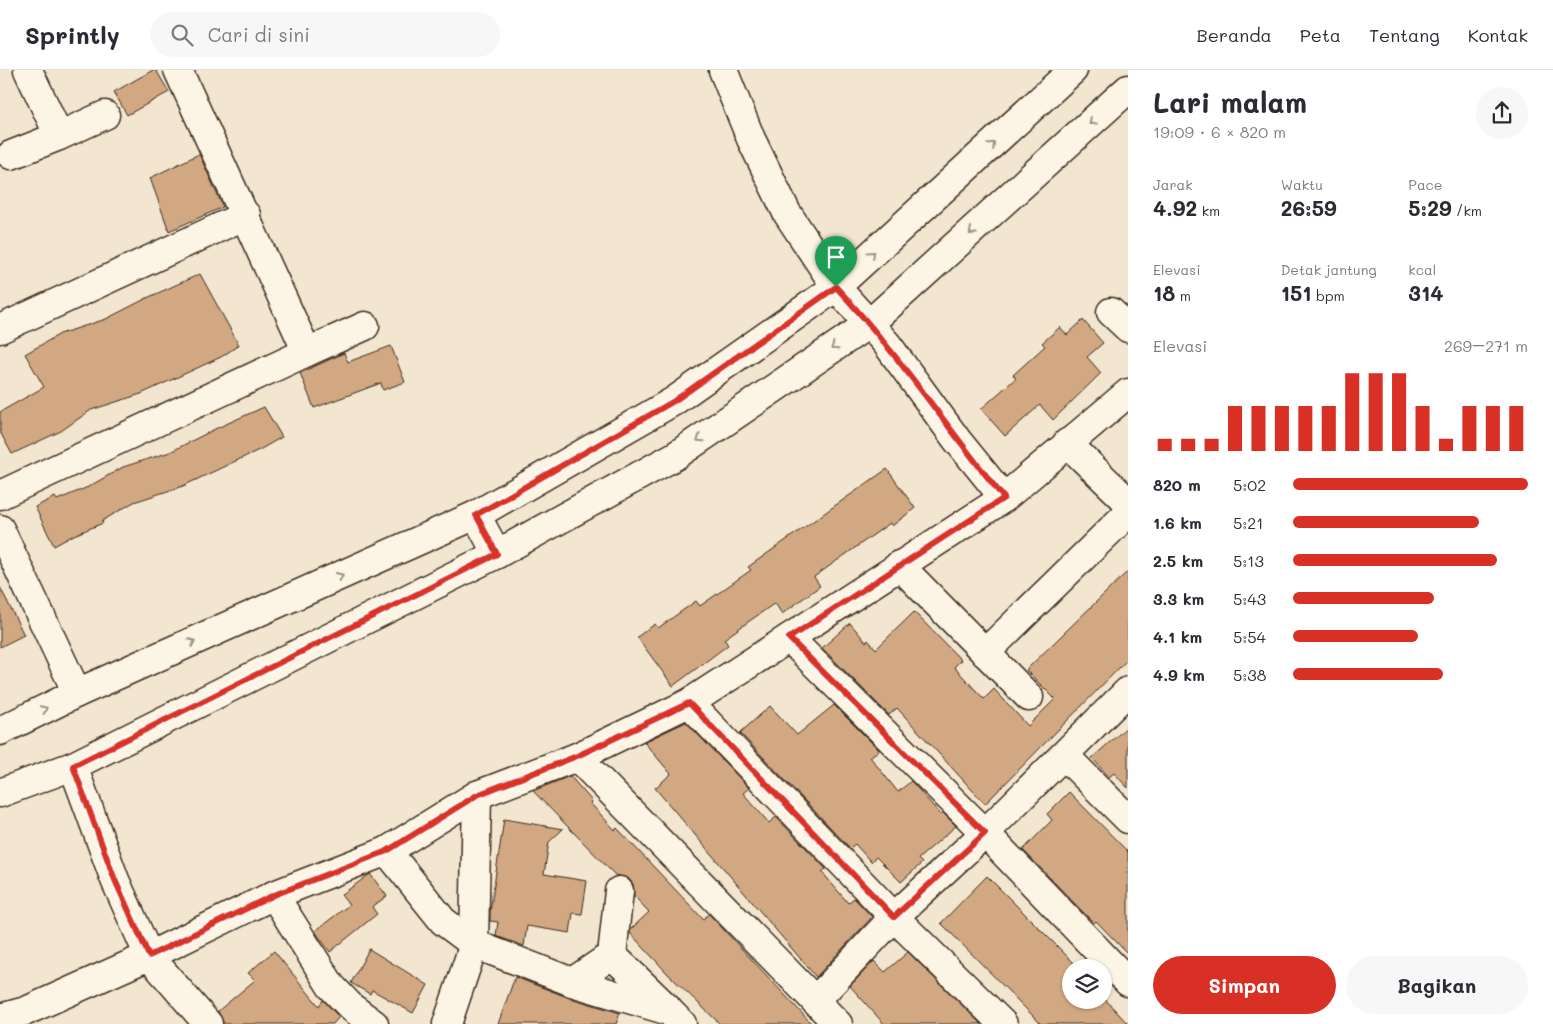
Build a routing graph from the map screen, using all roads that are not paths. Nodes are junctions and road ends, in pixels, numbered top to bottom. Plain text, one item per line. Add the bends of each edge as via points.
1 (28, 70) edge
2 (178, 70) edge
3 (722, 70) edge
4 (1073, 70) edge
5 (1128, 89) edge
6 (105, 115) dead end
7 (59, 136) junction
8 (11, 155) dead end
9 (246, 215) junction
10 (836, 287) junction
11 (870, 323) junction
12 (365, 326) dead end
13 (0, 330) edge
14 (307, 352) junction
15 (1128, 393) edge
16 (1068, 443) junction
17 (0, 495) edge
18 (1004, 498) junction
19 (1128, 502) edge
20 (1128, 513) edge
21 (476, 515) junction
22 (0, 529) edge
23 (497, 554) junction
24 (899, 564) junction
25 (789, 638) junction
26 (985, 654) junction
27 (1128, 691) edge
28 (77, 693) junction
29 (1029, 697) dead end
30 (689, 703) junction
31 (0, 730) edge
32 (1064, 755) junction
33 (577, 756) junction
34 (73, 766) junction
35 (0, 793) edge
36 (477, 795) junction
37 (1128, 819) edge
38 (985, 833) junction
39 (387, 851) junction
40 (619, 891) dead end
41 (274, 895) junction
42 (894, 917) junction
43 (474, 944) junction
44 (612, 955) junction
45 (149, 956) junction
46 (572, 982) junction
47 (1128, 982) edge
48 (815, 1001) junction
49 (31, 1017) edge
50 (0, 1018) edge
51 (676, 1018) edge
52 (208, 1024) edge
53 (374, 1024) edge
54 (447, 1024) edge
55 (838, 1024) edge
56 (1003, 1024) edge

1 - 7 street
2 - 9 street
3 - 10 street via 787,214
10 -> 4 street
5 -> 11 street
6 - 7 street
7 - 8 street
9 - 13 street
9 - 14 street
10 - 11 street
10 - 21 street via 674,401
11 - 18 street
11 -> 23 street via 675,456
12 - 14 street
14 - 17 street
15 - 16 street
16 - 18 street
16 - 19 street
18 - 24 street
20 - 26 street
21 - 23 street
28 -> 21 street
22 - 28 street
23 - 34 street
24 - 25 street
24 - 26 street
25 - 30 street
25 - 38 street
26 - 29 street
27 - 32 street
31 -> 28 street
30 - 33 street
30 - 42 street
32 - 37 street
32 - 38 street
33 - 36 street
33 - 48 street
34 - 35 street
34 - 45 street via 115,880
36 - 39 street
36 - 43 street
38 - 42 street
38 - 47 street
39 - 41 street
39 - 43 street via 443,921
40 - 44 street
41 - 45 street
41 - 53 street via 332,986 351,1007
42 - 48 street
42 - 56 street
43 - 46 street
43 - 54 street
44 - 46 street
44 - 51 street
45 - 49 street
45 - 52 street
46 - 51 street
48 - 55 street
49 - 50 street

